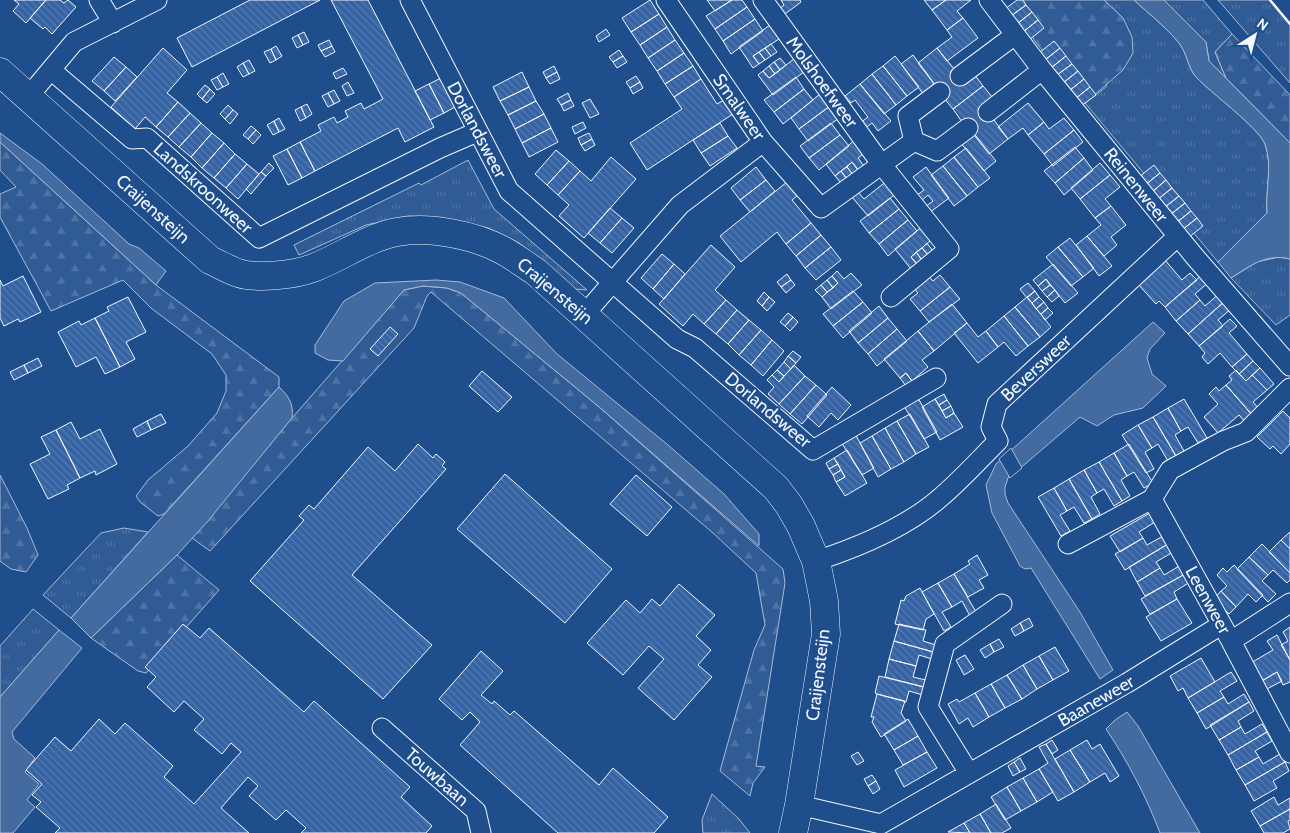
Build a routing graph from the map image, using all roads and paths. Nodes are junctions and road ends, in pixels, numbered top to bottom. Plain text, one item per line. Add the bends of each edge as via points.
1 (100, 0) edge
2 (157, 0) edge
3 (410, 0) edge
4 (666, 0) edge
5 (763, 0) edge
6 (989, 0) edge
7 (113, 22) junction
8 (1015, 34) junction
9 (51, 70) junction
10 (1042, 70) junction
11 (0, 72) edge
12 (960, 76) tunnel mouth
13 (940, 92) tunnel mouth
14 (28, 97) junction
15 (988, 112) tunnel mouth
16 (968, 128) tunnel mouth
17 (477, 132) junction
18 (914, 141) junction
19 (763, 142) junction
20 (882, 165) junction
21 (1178, 236) junction
22 (612, 282) junction
23 (891, 297) dead end
24 (584, 315) junction
25 (1290, 366) edge
26 (936, 378) dead end
27 (1290, 388) edge
28 (1152, 499) junction
29 (1068, 544) dead end
30 (816, 561) junction
31 (1290, 603) edge
32 (1002, 604) dead end
33 (1226, 633) junction
34 (382, 728) dead end
35 (1290, 753) edge
36 (969, 774) junction
37 (799, 805) junction
38 (884, 828) edge
39 (481, 833) edge
40 (793, 833) edge

1 - 7 street
2 - 7 street
3 - 17 street, Dorlandsweer
4 - 19 street, Smalweer
5 - 20 street, Molshoefweer
6 - 8 street, Reinenweer
7 - 9 street via 74,42
8 - 10 street, Reinenweer
8 - 12 street
9 - 14 street
9 - 17 street, Landskroonweer via 132,139 147,138 260,238
10 - 15 street
10 - 21 street, Reinenweer
11 - 14 street, Craijensteijn
13 - 18 street via 908,116
14 - 24 street, Craijensteijn via 210,260 239,273 257,276 313,268 367,241 396,232 427,230 472,238 503,250 536,272
16 - 18 street via 937,151
17 - 22 street, Dorlandsweer via 509,191
18 - 20 street
19 - 20 street, Smalweer via 821,208
19 - 22 street via 680,206
20 - 23 street, Molshoefweer via 949,249
21 - 25 street, Reinenweer
21 - 30 street, Beversweer via 997,404 991,427 998,441 940,498 916,516 867,543
22 - 24 street
22 - 26 street, Dorlandsweer via 678,339 695,348 813,450
24 - 30 street, Craijensteijn via 776,488 801,526
27 - 28 street via 1246,432 1170,470
28 - 29 street
28 - 33 street, Leenweer
30 - 37 street, Craijensteijn via 826,634
31 - 33 street, Leenweer
32 - 36 street via 946,644 928,707
33 - 35 street
33 - 36 street, Baaneweer via 1135,679
34 - 39 street, Touwbaan via 476,811
36 - 38 street, Baaneweer
37 - 38 street, Baaneweer
37 - 40 street, Craijensteijn

